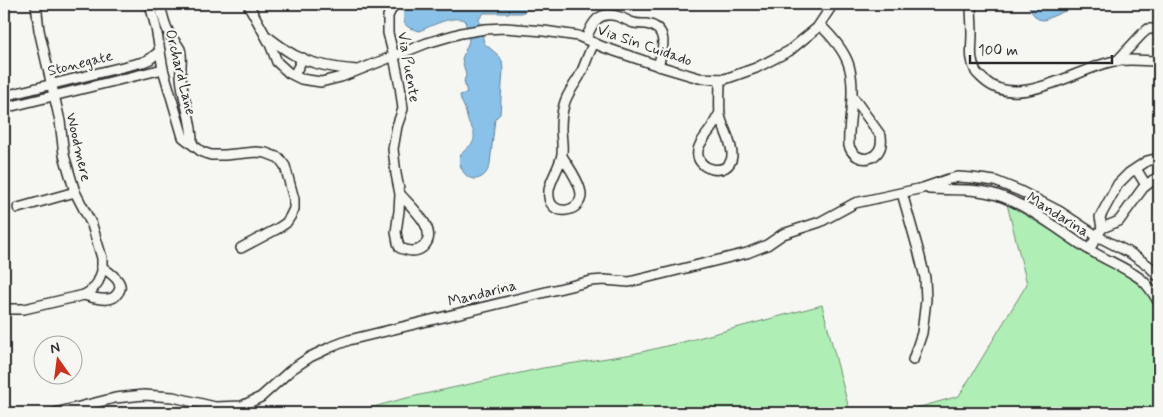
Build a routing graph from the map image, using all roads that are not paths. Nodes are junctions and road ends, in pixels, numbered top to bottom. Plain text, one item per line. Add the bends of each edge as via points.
1 (36, 4) edge
2 (150, 4) edge
3 (160, 4) edge
4 (248, 4) edge
5 (833, 4) edge
6 (971, 4) edge
7 (392, 7) edge
8 (820, 25) junction
9 (1159, 29) edge
10 (265, 35) junction
11 (590, 41) junction
12 (160, 51) junction
13 (394, 57) junction
14 (302, 58) junction
15 (1117, 61) junction
16 (1159, 61) edge
17 (181, 62) junction
18 (658, 66) junction
19 (163, 68) junction
20 (359, 70) junction
21 (294, 76) junction
22 (720, 79) junction
23 (51, 85) junction
24 (53, 95) junction
25 (4, 96) edge
26 (852, 96) junction
27 (4, 108) edge
28 (720, 113) junction
29 (192, 144) junction
30 (562, 156) junction
31 (1159, 158) edge
32 (1136, 168) junction
33 (1159, 178) edge
34 (1146, 185) junction
35 (923, 188) junction
36 (75, 192) junction
37 (902, 193) junction
38 (400, 194) junction
39 (18, 208) dead end
40 (1059, 211) junction
41 (1050, 224) junction
42 (1099, 232) junction
43 (241, 248) dead end
44 (1089, 250) junction
45 (1143, 262) junction
46 (102, 267) junction
47 (1135, 276) junction
48 (1159, 277) edge
49 (88, 292) junction
50 (1159, 303) edge
51 (4, 308) edge
52 (913, 360) dead end
53 (243, 410) edge
54 (55, 413) edge

1 - 23 street, Woodmere
2 - 12 street, Orchard Lane
3 - 17 street, Orchard Lane via 170,35 181,50
4 - 10 street, Via Sin Cuidado
5 - 8 street
6 - 15 street via 970,53 976,73 989,85 1025,92
7 - 13 street, Via Puente via 388,16 388,33
8 - 22 street via 789,52 756,68
8 - 26 street via 833,37 851,69
9 - 15 street via 1148,29
10 - 14 street, Via Sin Cuidado
10 - 21 street, Via Sin Cuidado via 278,62
11 - 13 street, Via Sin Cuidado via 544,31 485,29 426,43
11 - 18 street, Via Sin Cuidado
11 - 18 street via 594,23 608,14 636,24 647,24 655,27 664,42
11 - 30 street via 582,72 565,101 561,127
12 - 19 street, Orchard Lane
12 - 23 street, Stonegate via 143,62
13 - 20 street, Via Sin Cuidado
13 - 38 street, Via Puente via 403,109 393,149
14 - 20 street, Via Sin Cuidado via 331,67
14 - 21 street
15 - 16 street
17 - 19 street, Stonegate
17 - 29 street, Orchard Lane via 181,84 193,133
18 - 22 street, Via Sin Cuidado via 699,78
19 - 24 street, Stonegate
19 - 29 street, Orchard Lane via 183,137
20 - 21 street, Via Sin Cuidado via 322,82
22 - 28 street
23 - 24 street, Woodmere
23 - 25 street, Stonegate
24 - 27 street, Stonegate
24 - 36 street, Woodmere via 64,155
26 - 26 street via 849,146 855,155 871,158 881,149 881,136
28 - 28 street via 698,148 701,163 712,170 725,168 732,158
29 - 43 street via 211,155 266,153 279,158 285,166 294,199 290,217 277,229
30 - 30 street via 550,186 549,199 555,208 568,210 576,206 581,196
31 - 32 street
32 - 34 street
32 - 42 street via 1118,184 1100,217
33 - 34 street
34 - 42 street via 1119,221
35 - 37 street, Mandarina
35 - 40 street, Mandarina via 949,178 986,179 1007,185
35 - 41 street, Mandarina via 995,194
36 - 39 street
36 - 46 street, Woodmere via 92,225
37 - 52 street via 925,278 922,333
37 - 53 street, Mandarina via 855,203 820,222 783,234 747,253 629,282 591,281 349,340 310,357
38 - 38 street, Via Puente via 398,243 405,250 418,250 427,241 428,229
40 - 41 street
40 - 42 street, Mandarina
41 - 44 street, Mandarina
42 - 44 street
42 - 45 street, Mandarina
44 - 47 street, Mandarina
45 - 47 street
45 - 48 street, Mandarina
46 - 49 street via 98,282
46 - 49 street via 116,277 119,293 113,298 100,299
47 - 50 street, Mandarina via 1148,286
49 - 51 street via 24,309
53 - 54 street, Mandarina via 174,397 144,395 115,398

